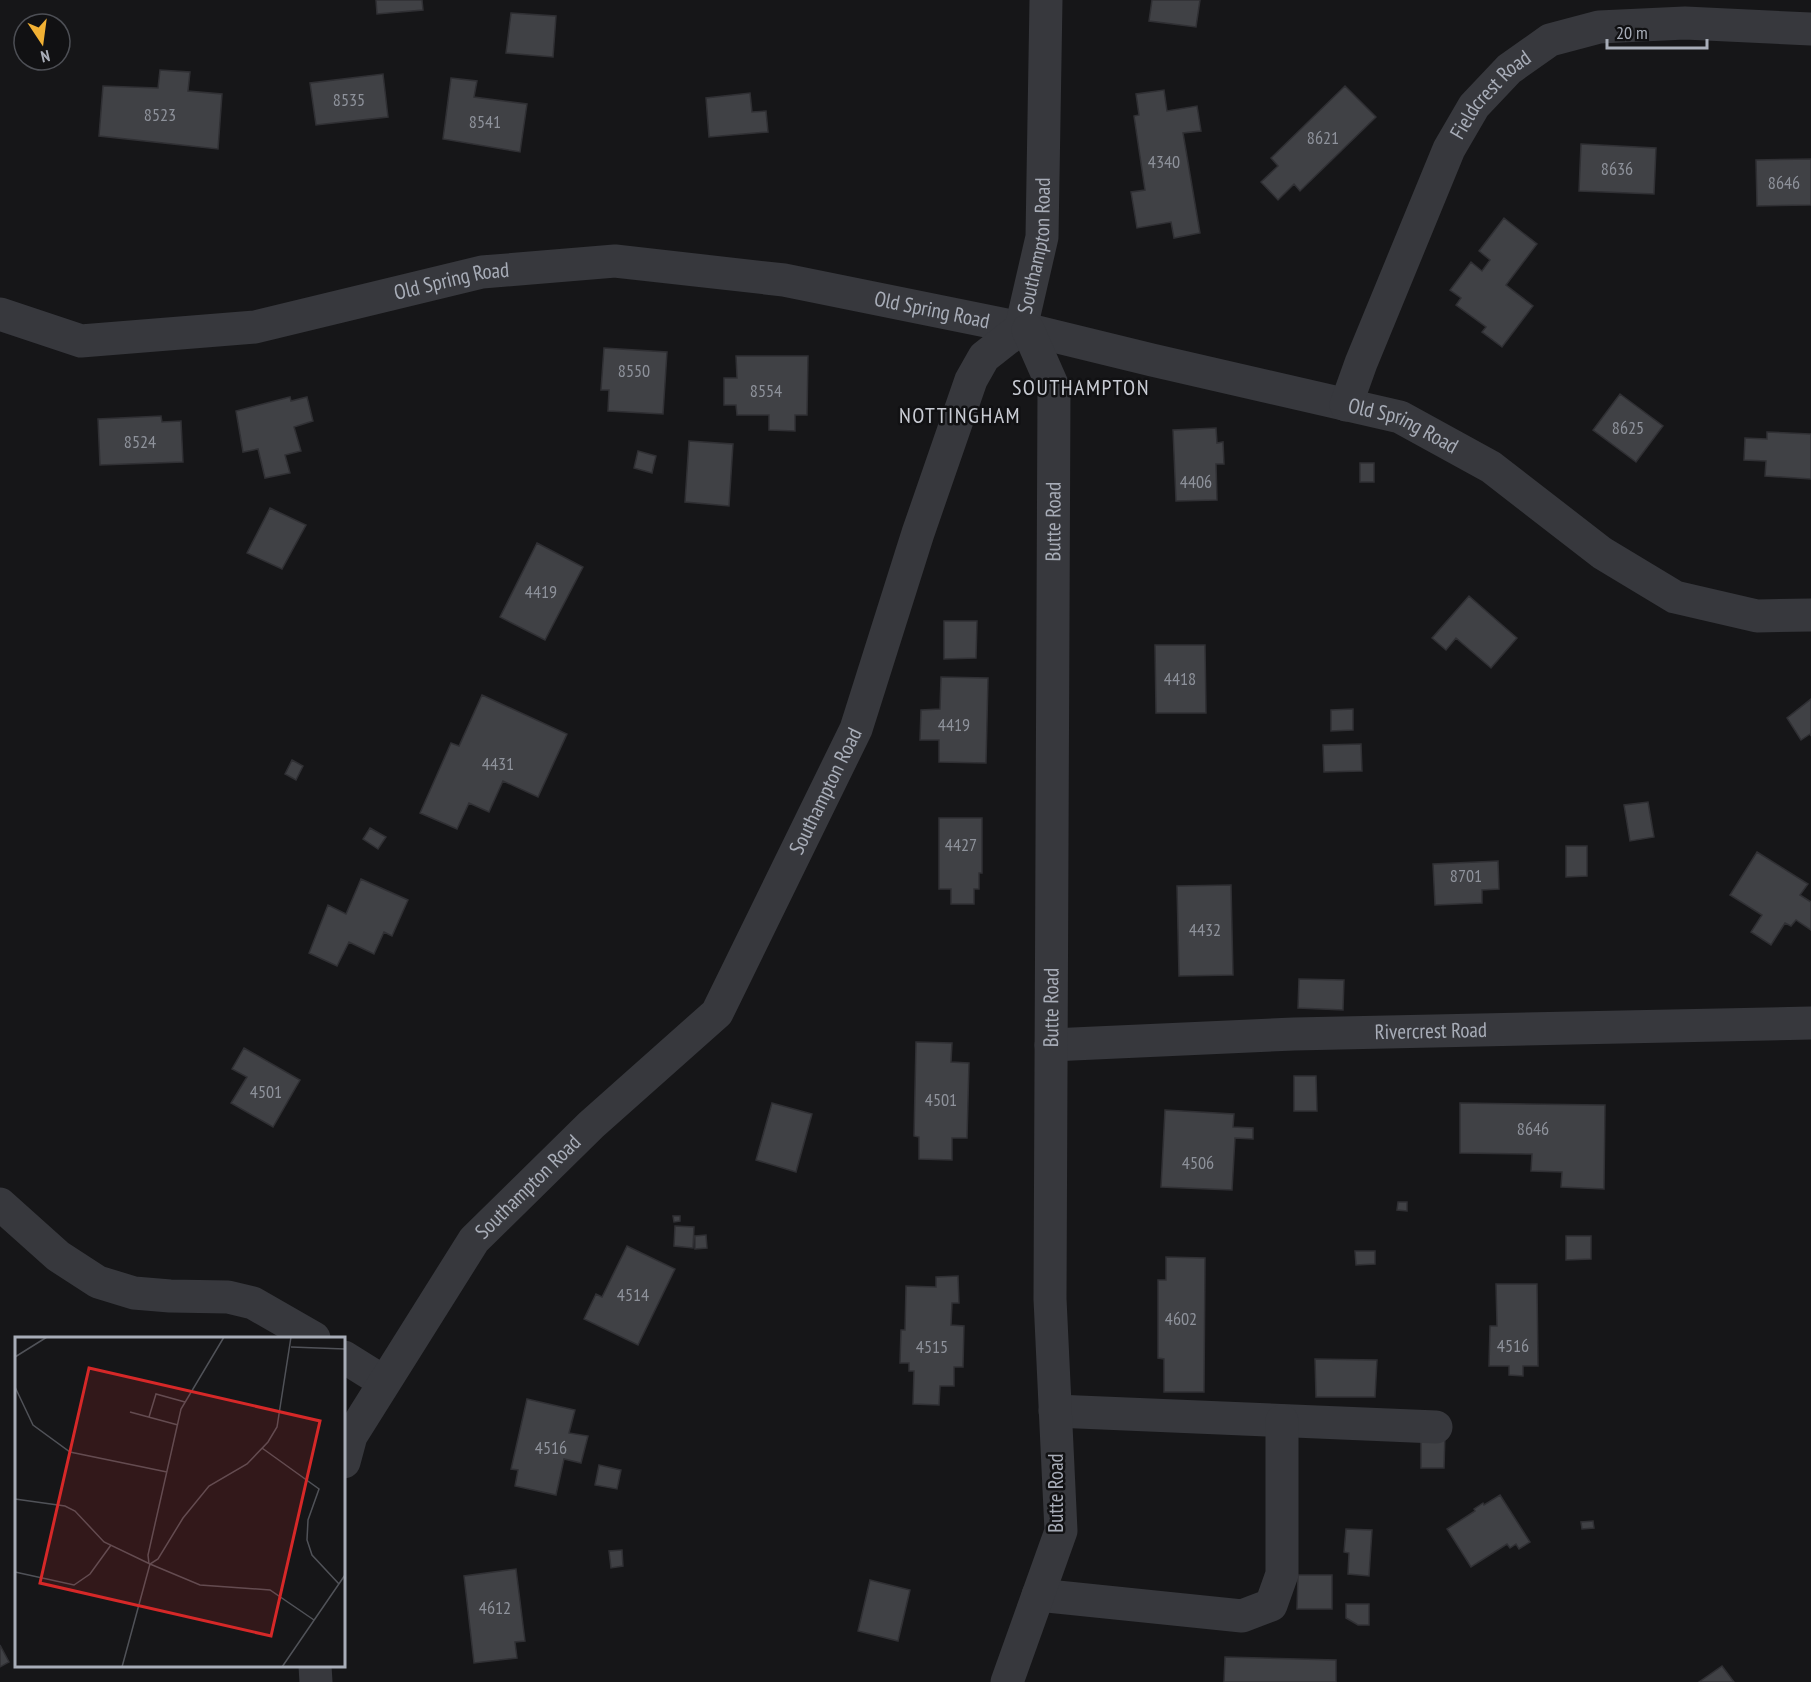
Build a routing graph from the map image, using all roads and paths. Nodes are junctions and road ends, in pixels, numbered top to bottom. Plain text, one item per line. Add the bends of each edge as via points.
1 (1046, 0) edge
2 (1811, 29) edge
3 (0, 314) edge
4 (1024, 329) junction
5 (1346, 405) junction
6 (1811, 615) edge
7 (1811, 1023) edge
8 (1051, 1045) junction
9 (0, 1204) edge
10 (312, 1337) edge
11 (345, 1358) edge
12 (384, 1382) junction
13 (1055, 1411) junction
14 (1282, 1421) junction
15 (1436, 1427) dead end
16 (345, 1458) edge
17 (1038, 1595) junction
18 (315, 1667) edge
19 (316, 1682) edge
20 (1007, 1682) edge

1 - 4 street, Southampton Road via 1042,237
2 - 5 street, Fieldcrest Road via 1685,23 1599,27 1550,40 1509,69 1474,106 1449,149
3 - 4 street, Old Spring Road via 81,341 255,327 482,272 615,261 784,280
4 - 5 street, Old Spring Road
4 - 8 street, Butte Road via 1054,389
4 - 12 street, Southampton Road via 984,357 971,380 856,729 717,1013 591,1125 474,1240
5 - 6 street, Old Spring Road via 1400,417 1491,467 1602,553 1675,597 1757,616
7 - 8 street, Rivercrest Road via 1294,1034
8 - 13 street, Butte Road via 1050,1299
9 - 10 street via 58,1256 98,1282 134,1293 228,1297 253,1303
11 - 12 street
12 - 16 street, Southampton Road via 351,1436
13 - 14 street
13 - 17 street, Butte Road via 1061,1531
14 - 15 street
14 - 17 street via 1282,1574 1271,1605 1242,1616
17 - 20 street, Butte Road
18 - 19 street

